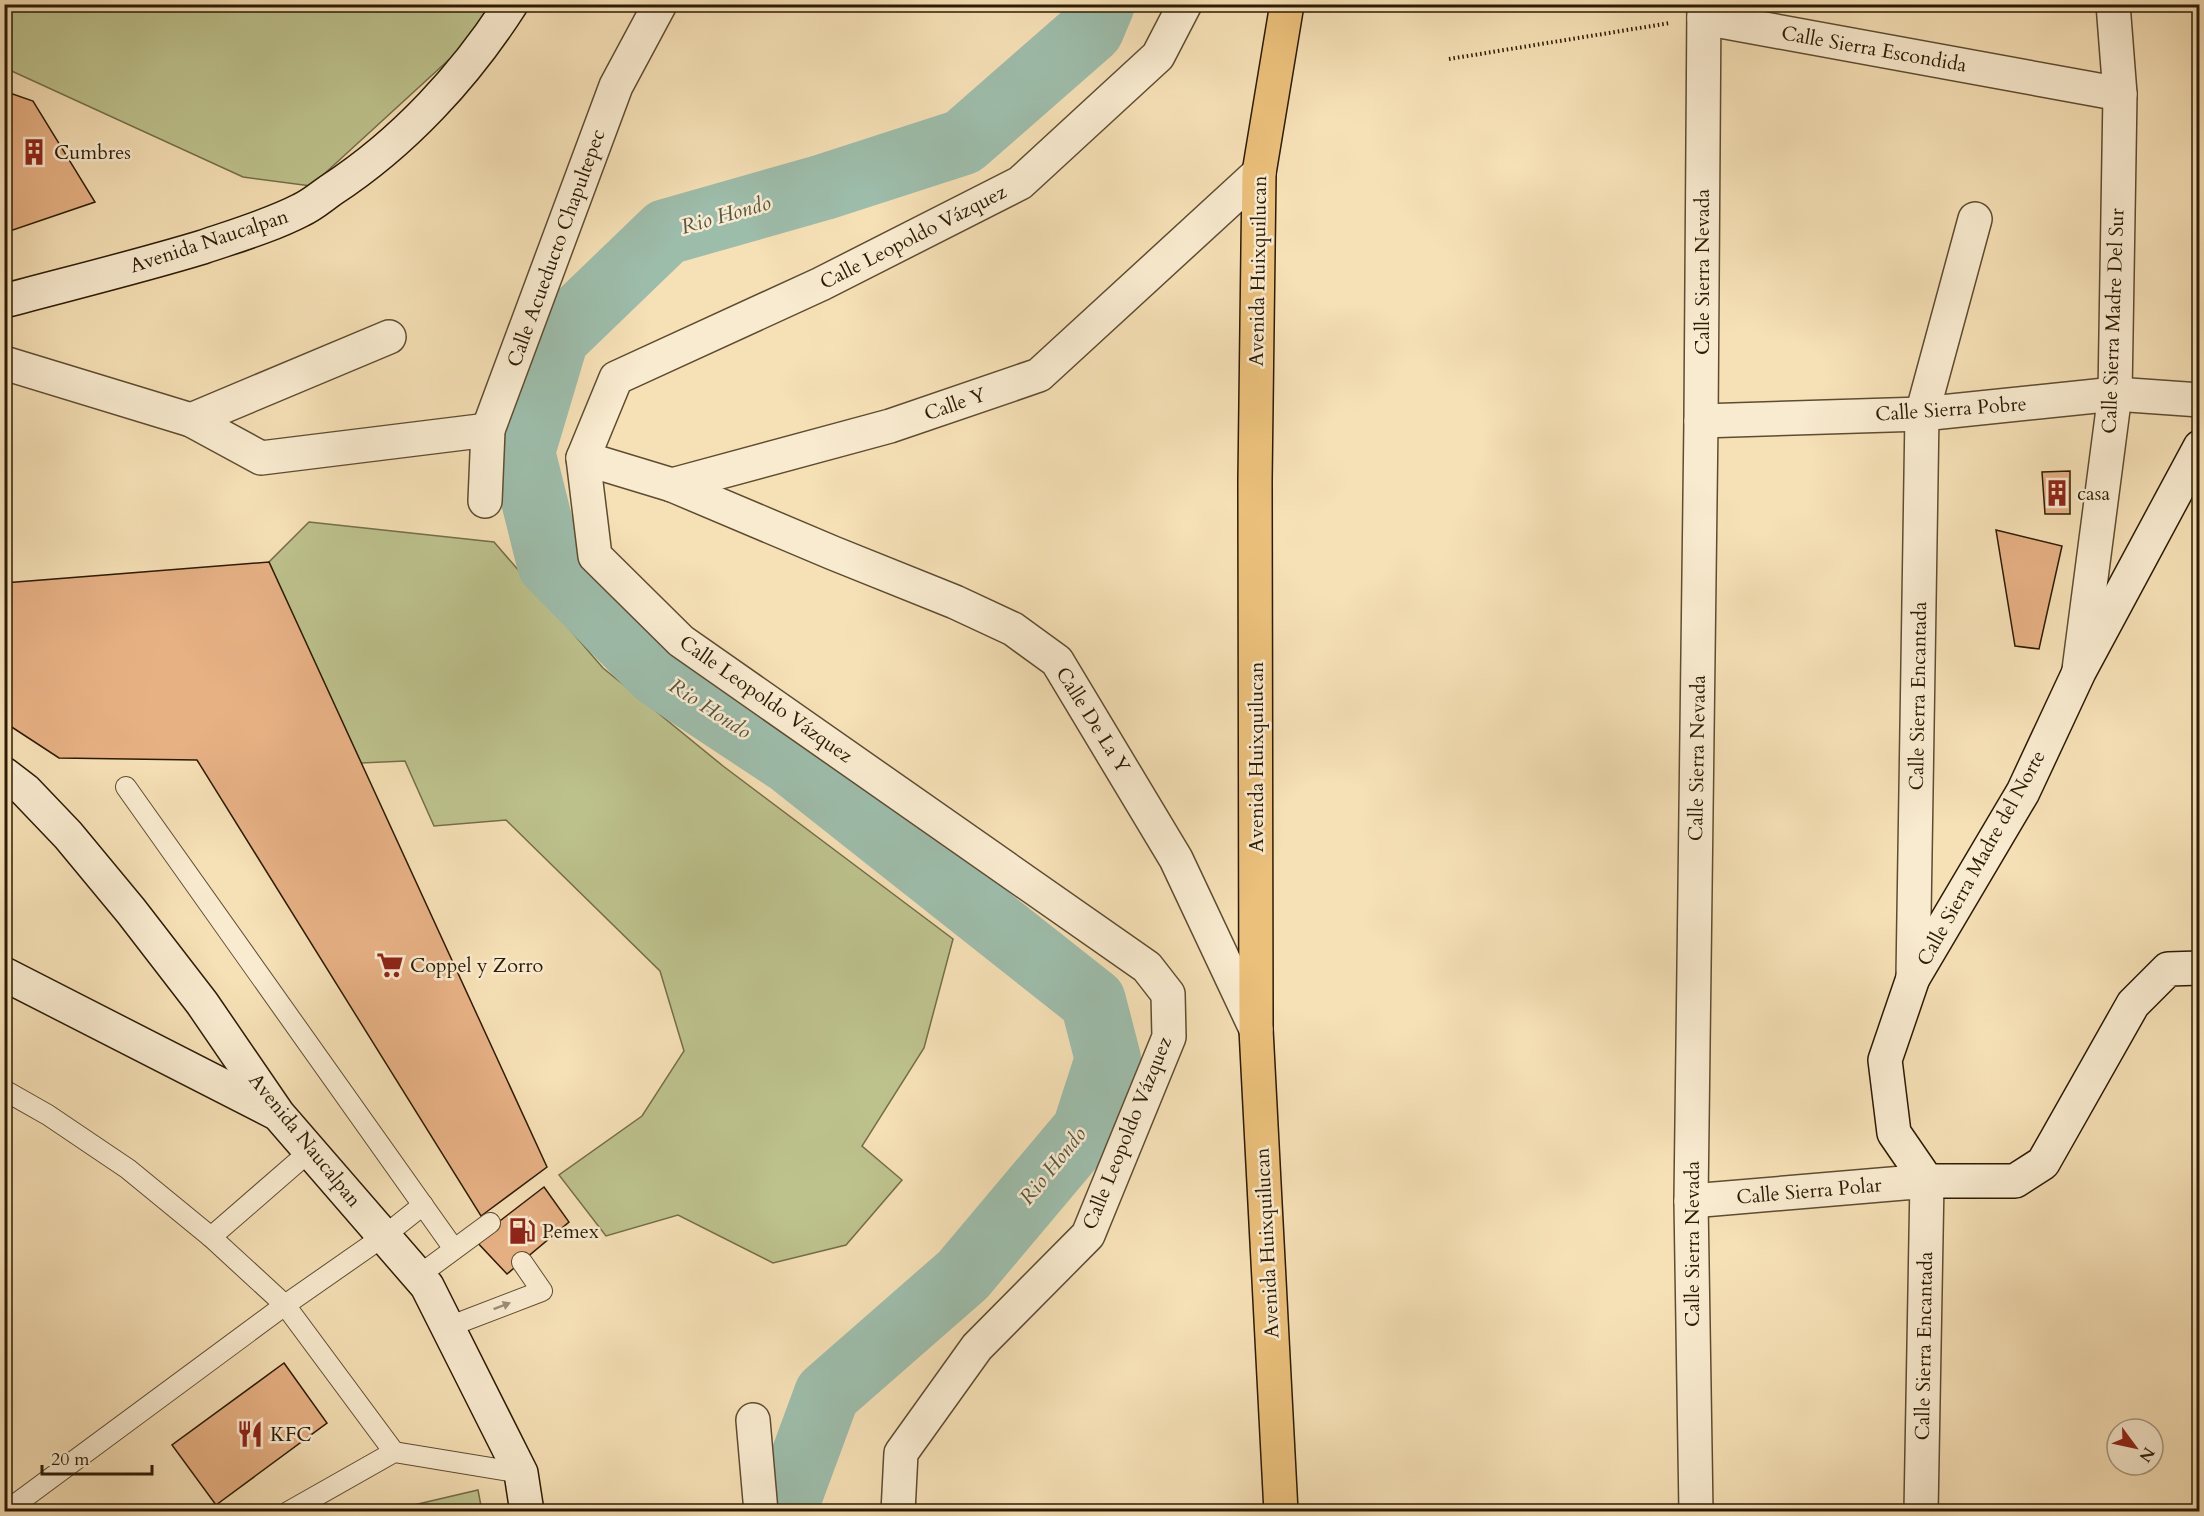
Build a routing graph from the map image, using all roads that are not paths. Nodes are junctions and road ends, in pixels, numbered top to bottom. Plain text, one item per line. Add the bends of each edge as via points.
1 (512, 4) edge
2 (660, 4) edge
3 (1185, 4) edge
4 (1287, 4) edge
5 (2113, 4) edge
6 (1704, 11) edge
7 (2121, 94) junction
8 (1259, 173) junction
9 (1975, 219) dead end
10 (4, 301) edge
11 (389, 337) dead end
12 (4, 363) edge
13 (2115, 394) junction
14 (2199, 400) edge
15 (1922, 414) junction
16 (191, 420) junction
17 (1701, 421) junction
18 (488, 430) junction
19 (2199, 447) edge
20 (583, 458) junction
21 (672, 485) junction
22 (486, 501) dead end
23 (2079, 672) junction
24 (4, 774) edge
25 (126, 787) dead end
26 (2199, 968) edge
27 (4, 974) edge
28 (1913, 978) junction
29 (1256, 1029) junction
30 (4, 1090) edge
31 (278, 1114) junction
32 (310, 1151) junction
33 (1927, 1181) junction
34 (1691, 1201) junction
35 (423, 1204) junction
36 (490, 1223) dead end
37 (384, 1236) junction
38 (211, 1237) junction
39 (454, 1249) junction
40 (522, 1262) dead end
41 (418, 1276) junction
42 (285, 1305) junction
43 (448, 1328) junction
44 (753, 1419) dead end
45 (394, 1452) junction
46 (521, 1473) junction
47 (8, 1501) edge
48 (288, 1512) edge
49 (527, 1512) edge
50 (761, 1512) edge
51 (898, 1512) edge
52 (1281, 1512) edge
53 (1696, 1512) edge
54 (1922, 1512) edge

1 - 10 street, Avenida Naucalpan via 453,82 403,134 354,175 301,210 181,254
2 - 18 street, Calle Acueducto Chapultepec via 616,86
3 - 20 street, Calle Leopoldo Vázquez via 1158,56 1020,183 821,284 616,378
4 - 8 main road, Avenida Huixquilucan
5 - 7 street, Calle Sierra Madre Del Sur
6 - 7 street, Calle Sierra Escondida
6 - 17 street, Calle Sierra Nevada
7 - 13 street, Calle Sierra Madre Del Sur
8 - 21 street, Calle Y via 1039,375 890,426
8 - 29 main road, Avenida Huixquilucan
9 - 15 street, Calle Sierra Encantada
11 - 16 street
12 - 16 street
13 - 14 street, Calle Sierra Pobre
13 - 15 street, Calle Sierra Pobre
13 - 23 street, Calle Sierra Madre Del Sur
15 - 17 street, Calle Sierra Pobre
15 - 28 street, Calle Sierra Encantada
16 - 18 street via 261,458
17 - 34 street, Calle Sierra Nevada
18 - 22 street, Calle Acueducto Chapultepec
19 - 23 street, Calle Sierra Madre del Norte
20 - 21 street
20 - 51 street, Calle Leopoldo Vázquez via 595,556 681,641 1147,967 1168,994 1169,1037 1088,1235 977,1347 901,1453
21 - 29 street, Calle De La Y via 955,602 1013,629 1057,661 1176,859
23 - 28 street, Calle Sierra Madre del Norte via 2024,792
24 - 31 street, Avenida Naucalpan via 68,835 131,911 202,1003
25 - 35 lane
26 - 33 street, Calle Sierra Polar via 2168,969 2133,1004 2043,1163 2015,1181
27 - 31 street
28 - 33 street, Calle Sierra Madre del Norte via 1885,1060 1894,1133
29 - 52 main road, Avenida Huixquilucan
30 - 38 lane via 128,1169
31 - 32 street, Avenida Naucalpan
32 - 37 street, Avenida Naucalpan
32 - 38 lane
33 - 34 street, Calle Sierra Polar
33 - 54 street, Calle Sierra Encantada
34 - 53 street, Calle Sierra Nevada
35 - 37 lane
35 - 39 lane
36 - 39 lane
37 - 41 street, Avenida Naucalpan
37 - 42 lane
38 - 42 lane
39 - 41 lane
43 -> 40 lane via 542,1291
41 - 43 street, Avenida Naucalpan
42 - 45 lane
42 - 47 lane
43 - 46 street, Avenida Naucalpan
44 - 50 street
45 - 46 lane
45 - 48 lane
46 - 49 street, Avenida Naucalpan

